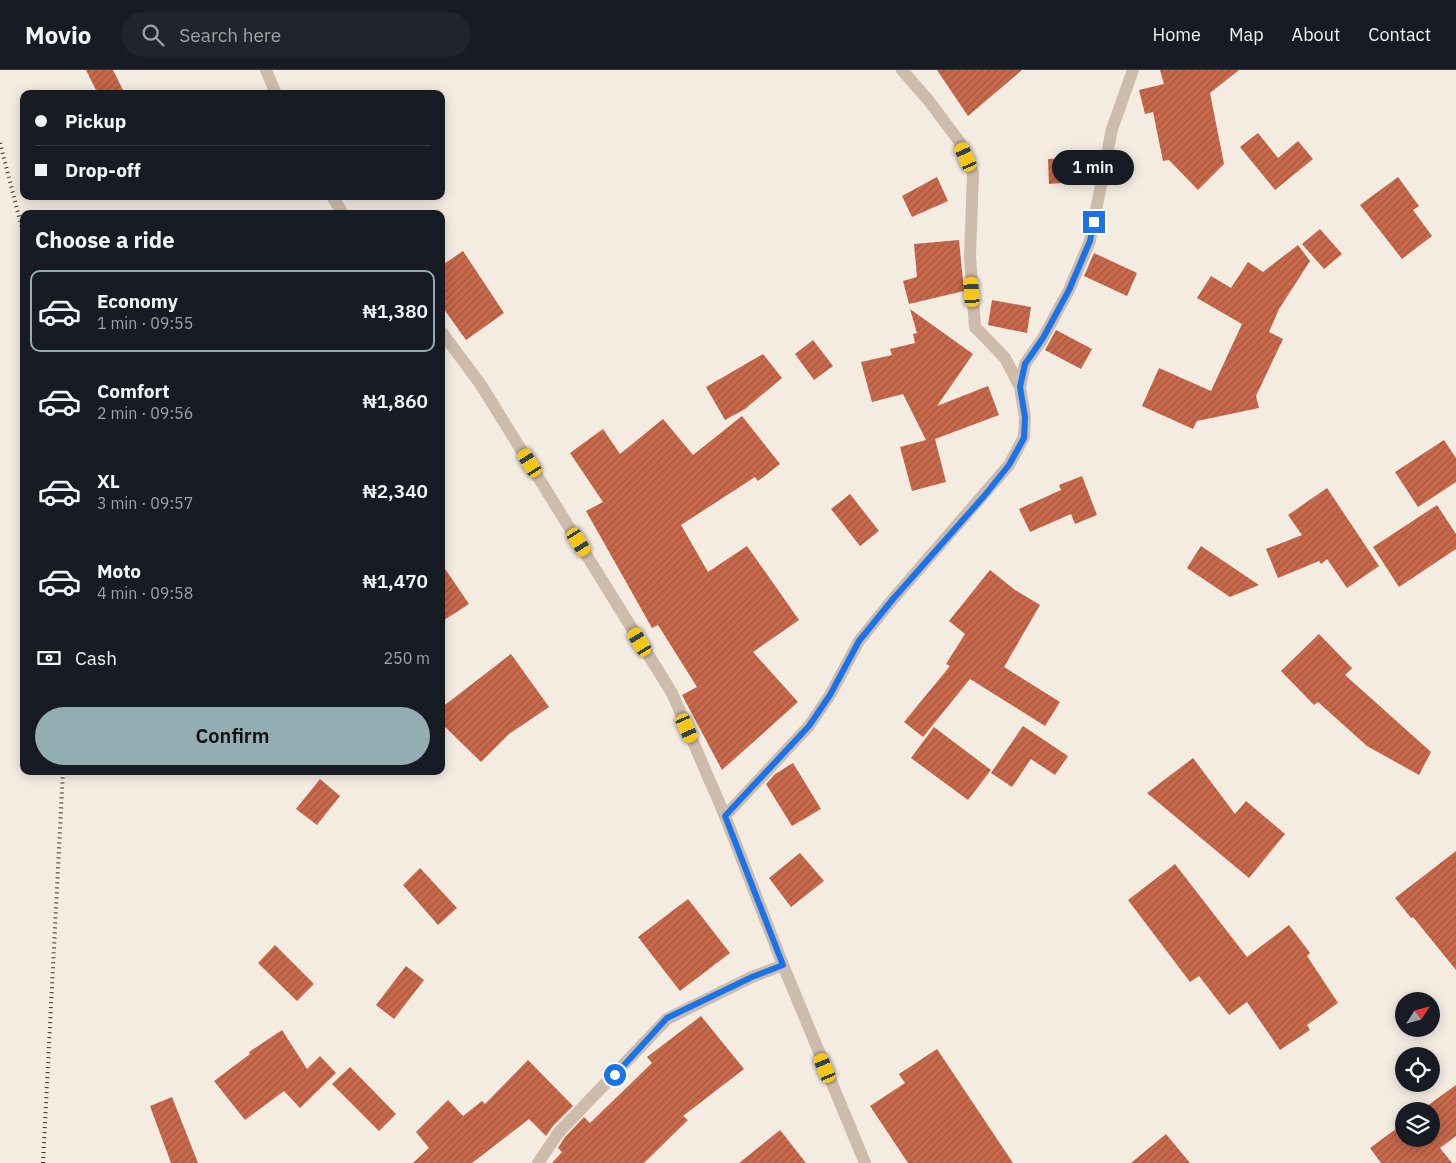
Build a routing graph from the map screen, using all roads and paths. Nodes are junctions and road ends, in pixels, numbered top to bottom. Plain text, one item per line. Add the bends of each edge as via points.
1 (266, 70) edge
2 (902, 70) edge
3 (1133, 70) edge
4 (274, 90) edge
5 (445, 336) edge
6 (1020, 387) junction
7 (725, 816) junction
8 (783, 965) junction
9 (538, 1163) edge
10 (865, 1163) edge

1 - 4 street
2 - 6 street via 959,141 973,173 970,257 975,327 1005,358
3 - 6 street via 1112,129 1090,241 1069,290 1025,364
5 - 7 street via 481,385 672,693
6 - 7 street via 1025,417 1024,438 1009,465 859,641 809,726
7 - 8 street
8 - 9 street via 667,1018 559,1132
8 - 10 street

